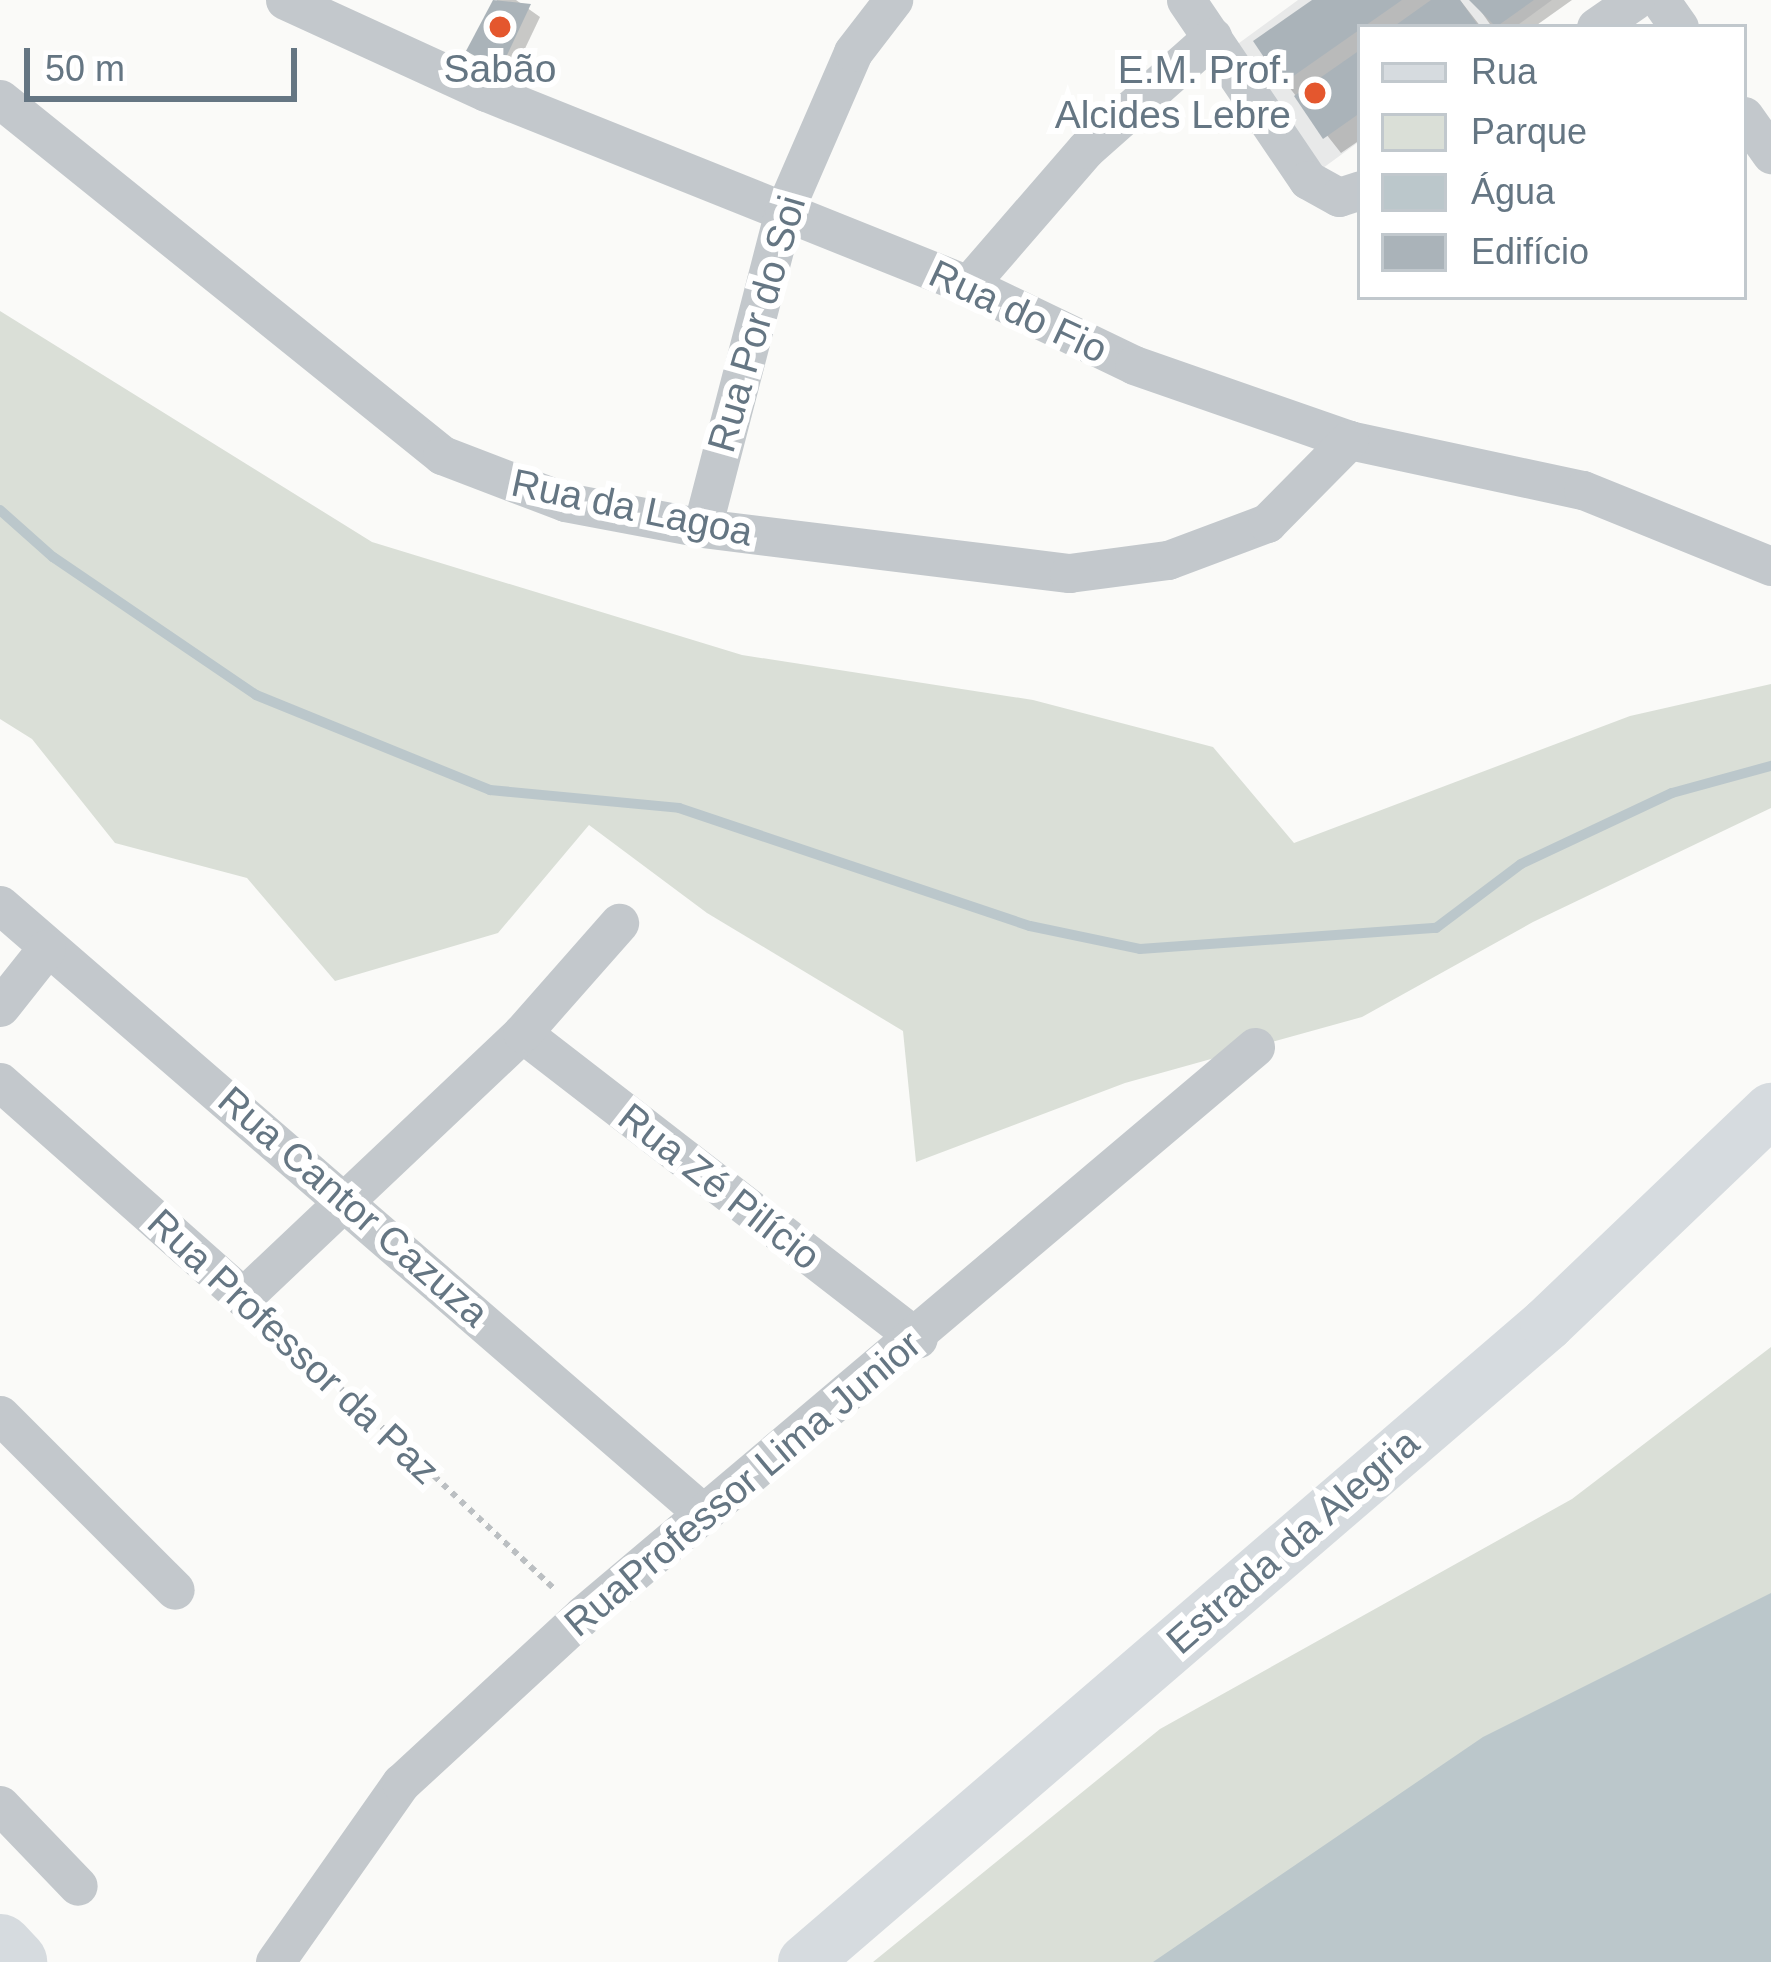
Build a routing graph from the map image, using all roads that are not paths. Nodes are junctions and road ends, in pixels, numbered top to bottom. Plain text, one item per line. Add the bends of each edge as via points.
1 (285, 0) edge
2 (893, 0) edge
3 (1186, 0) edge
4 (1635, 0) edge
5 (1600, 24) edge
6 (1212, 37) junction
7 (0, 100) edge
8 (1747, 120) edge
9 (1771, 154) edge
10 (1357, 191) edge
11 (784, 211) junction
12 (968, 286) junction
13 (1349, 440) junction
14 (702, 528) junction
15 (1771, 566) edge
16 (0, 905) edge
17 (619, 923) dead end
18 (46, 950) junction
19 (0, 1006) edge
20 (522, 1033) junction
21 (1255, 1046) dead end
22 (0, 1082) edge
23 (1771, 1110) edge
24 (343, 1195) junction
25 (918, 1339) junction
26 (0, 1415) edge
27 (704, 1513) junction
28 (175, 1590) dead end
29 (0, 1805) edge
30 (78, 1886) dead end
31 (0, 1947) edge
32 (14, 1962) edge
33 (275, 1962) edge
34 (805, 1962) edge

1 - 11 street, Rua do Fio via 486,92
2 - 11 street, Rua Por do Soi via 853,52
3 - 6 street
4 - 5 street
6 - 10 street via 1308,181 1339,197
6 - 12 street via 1086,149
7 - 14 street, Rua da Lagoa via 442,455 565,502
8 - 9 street
11 - 12 street, Rua do Fio
11 - 14 street, Rua Por do Soi
12 - 13 street, Rua do Fio via 1134,365
13 - 14 street, Rua da Lagoa via 1267,523 1168,560 1033,573
13 - 15 street, Rua do Fio via 1582,490
16 - 18 street, Rua Cantor Cazuza
17 - 20 street
18 - 19 street
18 - 24 street, Rua Cantor Cazuza
20 - 24 street
20 - 25 street, Rua Zé Pilício
21 - 25 street, RuaProfessor Lima Junior
22 - 24 street, Rua Professor da Paz via 243,1298
23 - 34 street, Estrada da Alegria via 1547,1324
24 - 27 street, Rua Cantor Cazuza
25 - 27 street, RuaProfessor Lima Junior
26 - 28 street
27 - 33 street, RuaProfessor Lima Junior via 401,1783
29 - 30 street
31 - 32 highway

